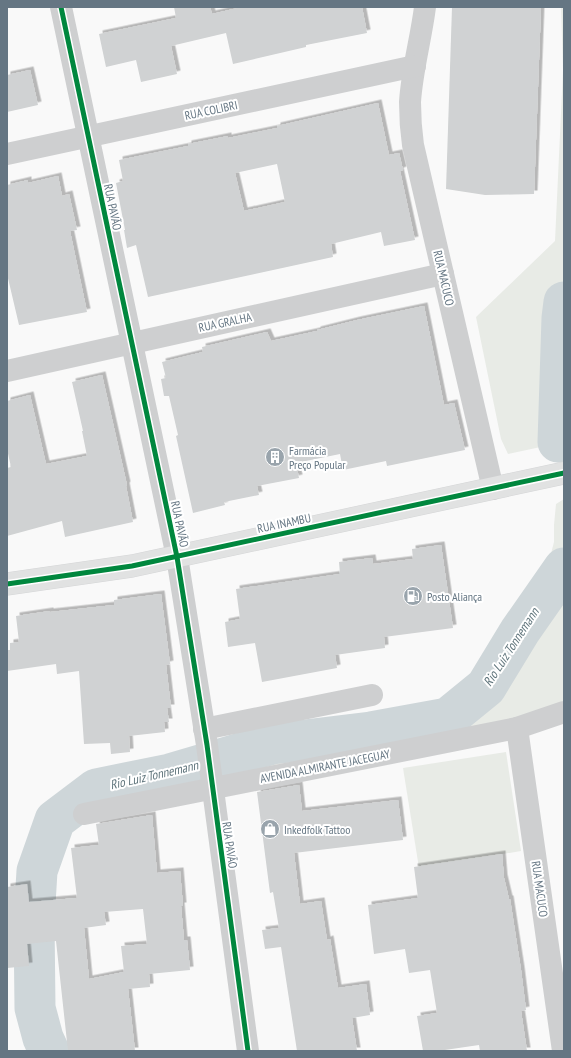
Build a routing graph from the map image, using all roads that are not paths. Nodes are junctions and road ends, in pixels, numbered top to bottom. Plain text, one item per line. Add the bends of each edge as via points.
1 (61, 7) edge
2 (425, 7) edge
3 (415, 66) junction
4 (88, 137) junction
5 (7, 154) edge
6 (443, 274) junction
7 (132, 343) junction
8 (7, 371) edge
9 (564, 473) edge
10 (493, 488) junction
11 (177, 556) junction
12 (7, 584) edge
13 (372, 695) dead end
14 (564, 712) edge
15 (517, 728) junction
16 (206, 737) junction
17 (212, 783) junction
18 (84, 814) dead end
19 (248, 1051) edge
20 (563, 1051) edge

1 - 4 street, RUA PAVÃO
2 - 3 street, RUA MACUCO
3 - 4 street, RUA COLIBRI
3 - 6 street, RUA MACUCO via 410,101 413,145
4 - 5 street, RUA COLIBRI
4 - 7 street, RUA PAVÃO
6 - 7 street, RUA GRALHA
6 - 10 street, RUA MACUCO
7 - 8 street, RUA GRALHA
7 - 11 street, RUA PAVÃO
9 - 10 main road, RUA INAMBU
10 - 11 main road, RUA INAMBU
11 - 12 main road, RUA INAMBU via 91,573
11 - 16 street, RUA PAVÃO
13 - 16 street
14 - 15 street, AVENIDA ALMIRANTE JACEGUAY
15 - 17 street, AVENIDA ALMIRANTE JACEGUAY
15 - 20 street, RUA MACUCO
16 - 17 street, RUA PAVÃO
17 - 18 street, AVENIDA ALMIRANTE JACEGUAY
17 - 19 street, RUA PAVÃO

